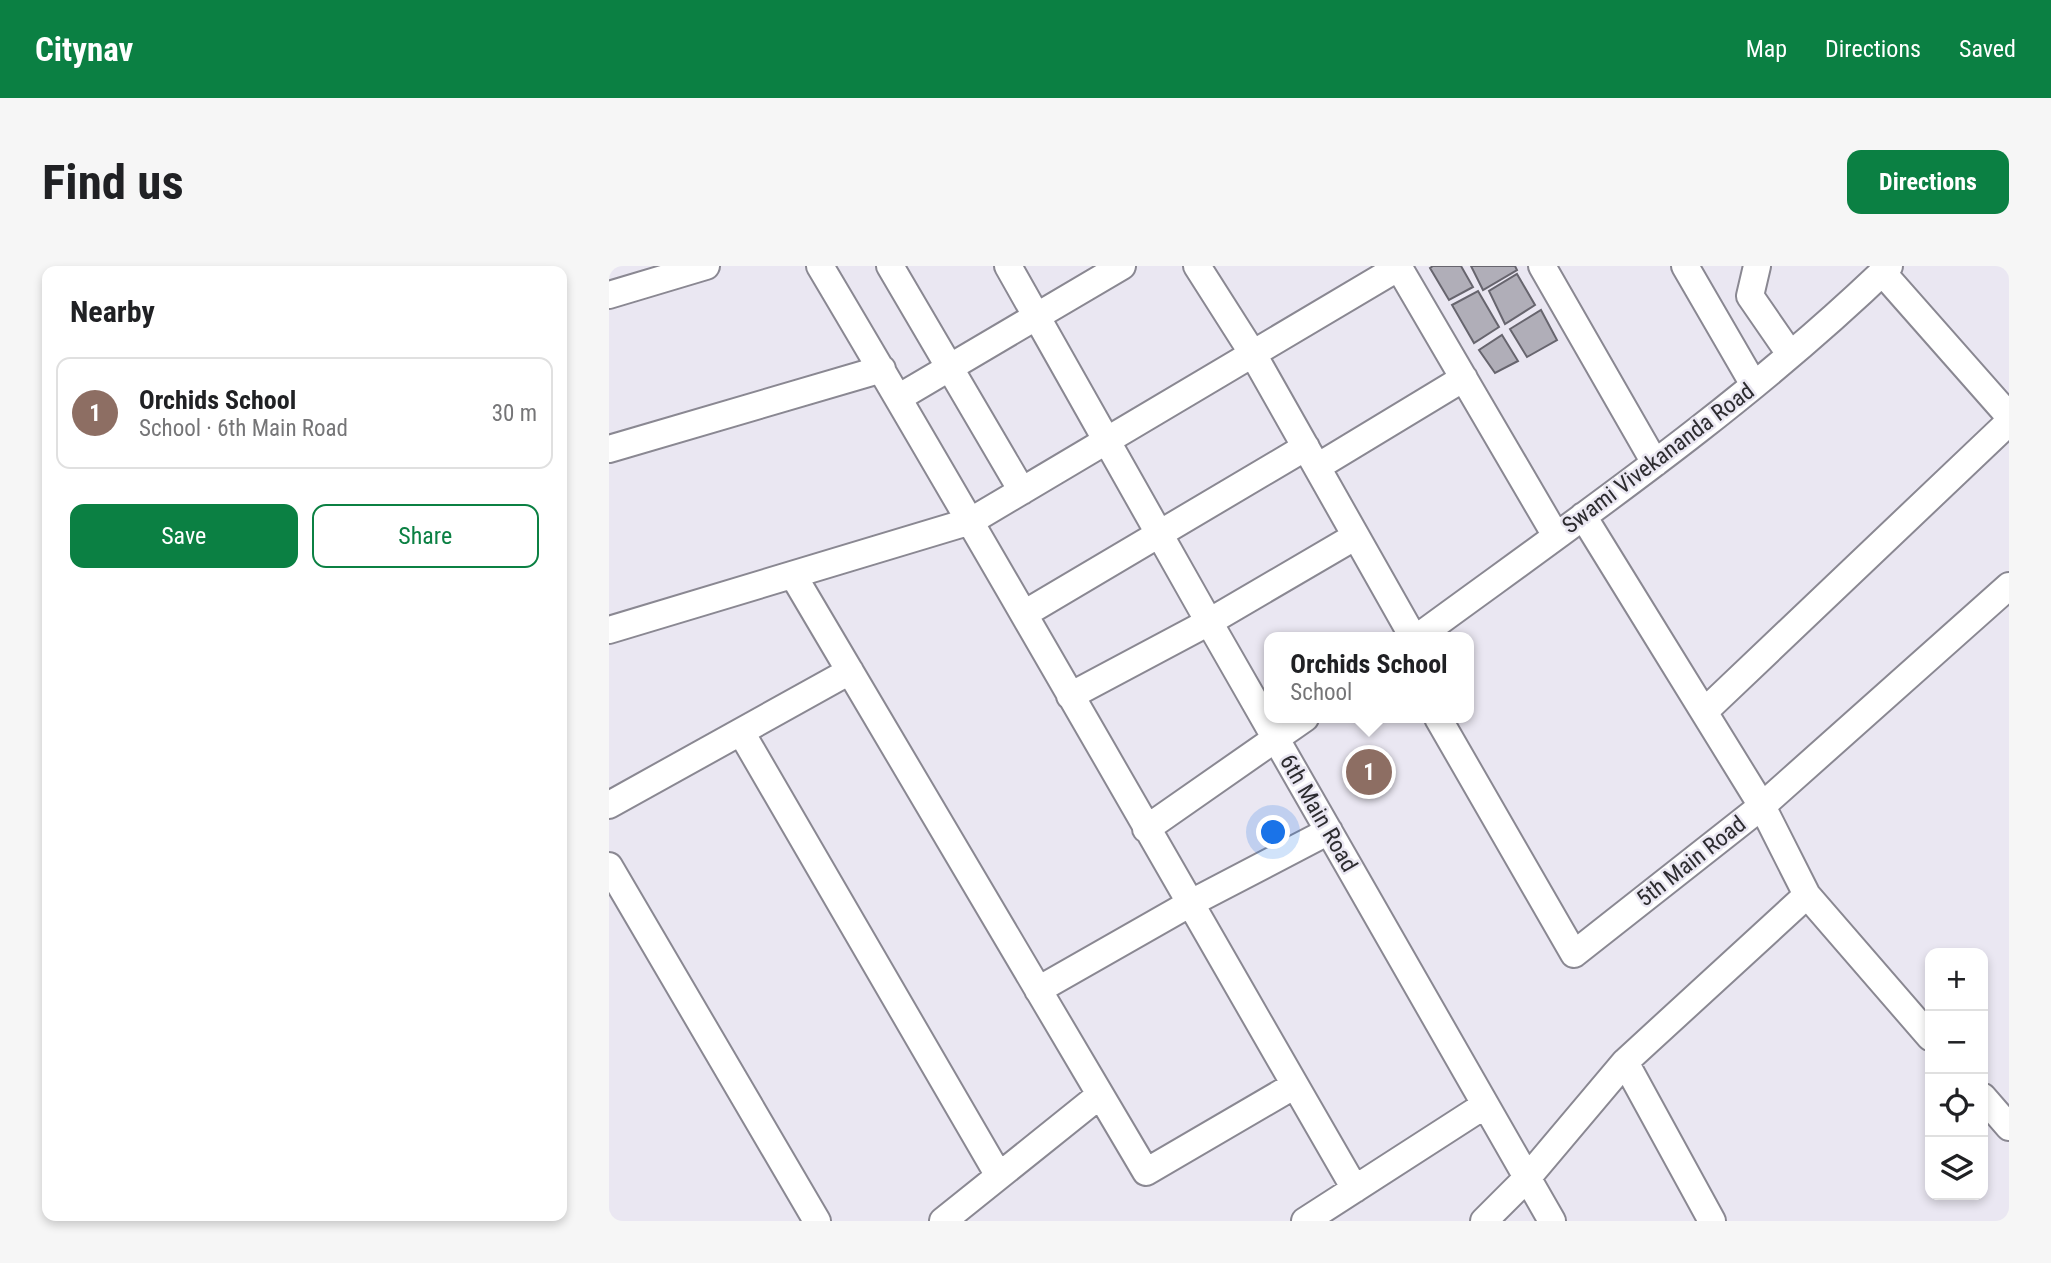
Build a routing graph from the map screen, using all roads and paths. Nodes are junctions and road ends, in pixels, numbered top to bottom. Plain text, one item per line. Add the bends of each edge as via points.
1 (706, 266) edge
2 (820, 266) edge
3 (890, 266) edge
4 (1008, 266) edge
5 (1122, 266) edge
6 (1197, 266) edge
7 (1542, 266) edge
8 (1685, 266) edge
9 (1758, 266) edge
10 (1398, 267) edge
11 (1886, 269) edge
12 (609, 295) edge
13 (1038, 317) junction
14 (1253, 354) junction
15 (1790, 354) junction
16 (950, 368) junction
17 (882, 369) junction
18 (1464, 379) junction
19 (1755, 385) junction
20 (898, 398) junction
21 (2009, 416) edge
22 (2009, 422) edge
23 (1108, 440) junction
24 (609, 449) edge
25 (1311, 457) junction
26 (1655, 463) junction
27 (1022, 491) junction
28 (1583, 516) junction
29 (971, 521) junction
30 (1160, 533) junction
31 (1356, 536) junction
32 (1556, 536) junction
33 (793, 575) junction
34 (2009, 586) edge
35 (1024, 614) junction
36 (1209, 622) junction
37 (609, 630) edge
38 (1413, 632) edge
39 (1423, 632) edge
40 (850, 671) junction
41 (1070, 695) junction
42 (1704, 712) junction
43 (1264, 717) edge
44 (1267, 723) edge
45 (1297, 723) edge
46 (1441, 723) edge
47 (741, 732) junction
48 (1276, 738) junction
49 (609, 805) edge
50 (1762, 806) junction
51 (1146, 829) junction
52 (1329, 831) junction
53 (609, 866) edge
54 (1807, 895) junction
55 (1189, 904) junction
56 (1038, 990) junction
57 (1925, 1031) edge
58 (1625, 1062) junction
59 (1295, 1085) junction
60 (1100, 1095) junction
61 (1988, 1103) edge
62 (1485, 1105) junction
63 (2009, 1127) edge
64 (999, 1176) junction
65 (1528, 1177) junction
66 (1355, 1189) junction
67 (817, 1221) edge
68 (943, 1221) edge
69 (1305, 1221) edge
70 (1484, 1221) edge
71 (1552, 1221) edge
72 (1712, 1221) edge

1 - 12 street
2 - 17 street
3 - 16 street
4 - 13 street, 6th Main Road
5 - 13 street
6 - 14 street
7 - 26 street
8 - 19 street
9 - 15 street via 1750,296
10 - 14 street
10 - 18 street
11 - 15 street, Swami Vivekananda Road
11 - 21 street
13 - 16 street
13 - 23 street, 6th Main Road
14 - 23 street
14 - 25 street
15 - 19 street, Swami Vivekananda Road
16 - 20 street
16 - 27 street
17 - 20 street
17 - 24 street
18 - 25 street
18 - 32 street
19 - 26 street, Swami Vivekananda Road
20 - 29 street
22 - 42 street
23 - 27 street
23 - 30 street, 6th Main Road
25 - 30 street
25 - 31 street
26 - 28 street, Swami Vivekananda Road
27 - 29 street
28 - 32 street, Swami Vivekananda Road
28 - 42 street
29 - 33 street
29 - 35 street
30 - 35 street
30 - 36 street, 6th Main Road
31 - 36 street
31 - 38 street
32 - 39 street, Swami Vivekananda Road
33 - 37 street
33 - 40 street
34 - 50 street, 5th Main Road
35 - 41 street
36 - 41 street
36 - 43 street, 6th Main Road
40 - 47 street
40 - 56 street
41 - 51 street
42 - 50 street
44 - 48 street, 6th Main Road
45 - 48 street
46 - 50 street, 5th Main Road via 1574,954
47 - 49 street
47 - 64 street
48 - 51 street
48 - 52 street, 6th Main Road
50 - 54 street
51 - 55 street
52 - 55 street
52 - 62 street, 6th Main Road
53 - 67 street
54 - 57 street
54 - 58 street
55 - 56 street
55 - 59 street
56 - 60 street
58 - 65 street
58 - 72 street
59 - 60 street via 1146,1172
59 - 66 street
60 - 64 street
61 - 63 street
62 - 65 street, 6th Main Road
62 - 66 street
64 - 68 street
65 - 70 street
65 - 71 street, 6th Main Road
66 - 69 street

